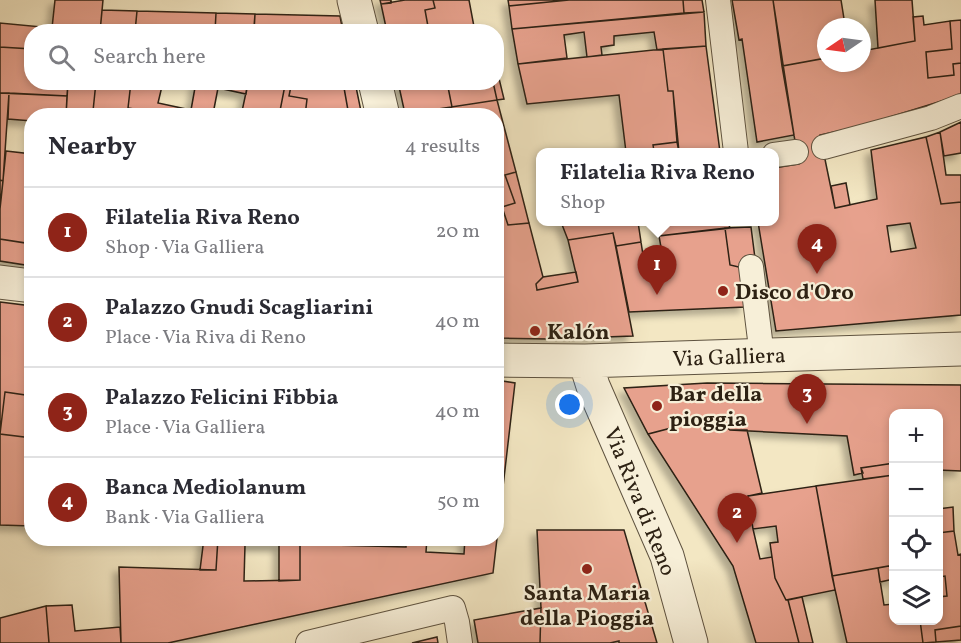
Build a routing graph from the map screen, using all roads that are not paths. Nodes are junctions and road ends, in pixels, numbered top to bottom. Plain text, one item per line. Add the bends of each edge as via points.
1 (354, 0) edge
2 (718, 0) edge
3 (360, 24) edge
4 (377, 90) edge
5 (961, 106) edge
6 (381, 108) edge
7 (824, 147) dead end
8 (735, 148) edge
9 (751, 267) dead end
10 (0, 282) edge
11 (24, 285) edge
12 (961, 349) edge
13 (762, 356) junction
14 (504, 360) edge
15 (585, 361) junction
16 (308, 643) edge
17 (460, 643) edge
18 (691, 643) edge

1 - 3 street
2 - 8 lane
4 - 6 street
5 - 7 lane
9 - 13 lane
10 - 11 street
12 - 13 street, Via Galliera
13 - 15 street, Via Galliera
14 - 15 street, Via Galliera
15 - 18 street, Via Riva di Reno via 667,555
16 - 17 lane via 453,608

